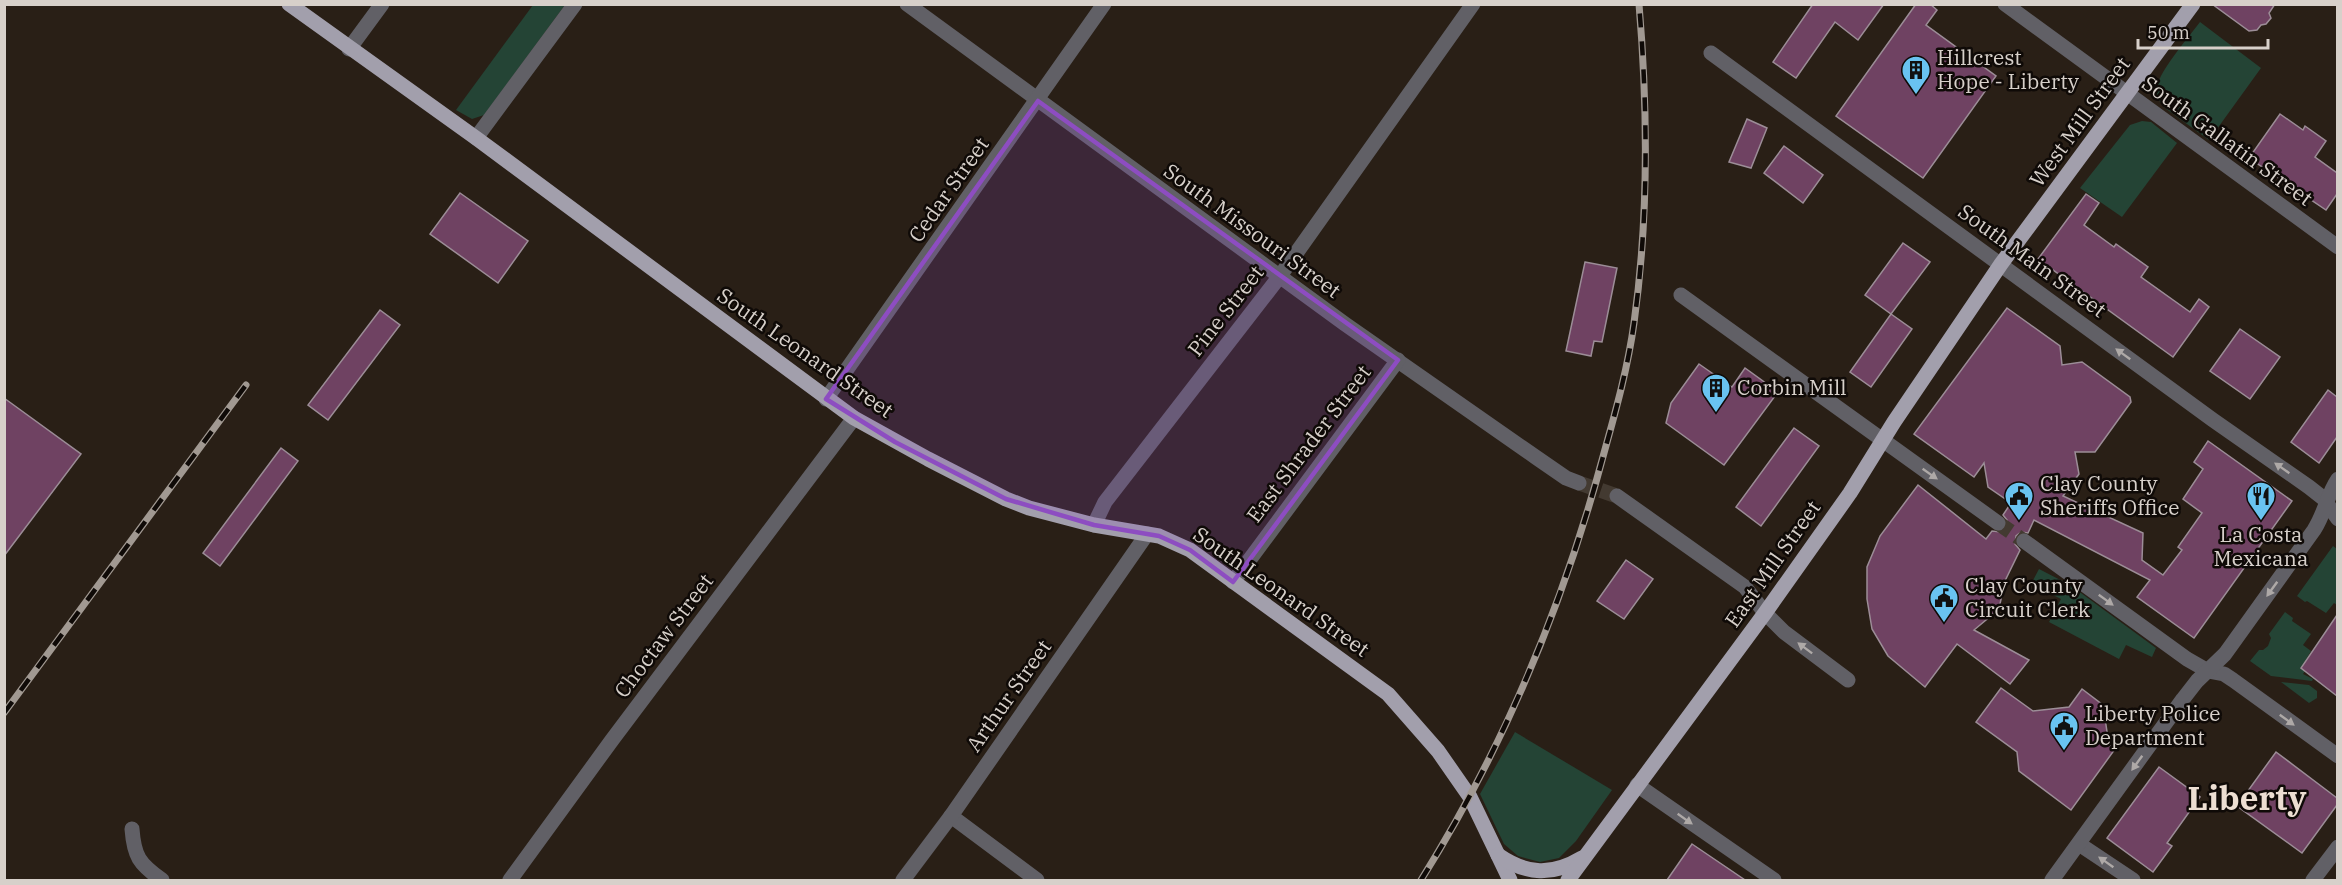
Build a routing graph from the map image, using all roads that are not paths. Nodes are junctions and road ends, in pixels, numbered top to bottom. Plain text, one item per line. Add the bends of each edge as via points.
1 (289, 4) edge
2 (382, 4) edge
3 (575, 4) edge
4 (907, 4) edge
5 (1104, 4) edge
6 (1473, 4) edge
7 (2005, 4) edge
8 (2193, 4) edge
9 (349, 49) junction
10 (1711, 53) dead end
11 (2127, 94) junction
12 (1038, 101) junction
13 (476, 138) junction
14 (2337, 247) edge
15 (2001, 264) junction
16 (1280, 276) junction
17 (1681, 295) dead end
18 (1398, 360) junction
19 (826, 399) junction
20 (854, 418) junction
21 (1882, 441) junction
22 (2337, 479) edge
23 (1579, 483) tunnel mouth
24 (1617, 496) tunnel mouth
25 (2328, 504) junction
26 (2337, 519) edge
27 (1998, 523) tunnel mouth
28 (1094, 525) junction
29 (1148, 534) junction
30 (2024, 541) tunnel mouth
31 (1233, 582) junction
32 (1765, 613) junction
33 (2208, 671) junction
34 (1848, 680) dead end
35 (2337, 756) edge
36 (1637, 785) junction
37 (951, 816) junction
38 (132, 829) dead end
39 (2079, 844) junction
40 (2337, 847) edge
41 (1497, 854) junction
42 (1587, 855) junction
43 (162, 880) edge
44 (510, 880) edge
45 (903, 880) edge
46 (1037, 880) edge
47 (1510, 880) edge
48 (1568, 880) edge
49 (1774, 880) edge
50 (2052, 880) edge
51 (2133, 880) edge
52 (2313, 880) edge

1 - 9 main road, South Leonard Street
2 - 9 street
3 - 13 street
4 - 12 street, South Missouri Street
5 - 12 street, Cedar Street
6 - 16 street, Pine Street
7 - 11 street, South Gallatin Street
8 - 11 main road, West Mill Street
9 - 13 main road, South Leonard Street
10 - 15 street, South Main Street
11 - 14 street, South Gallatin Street
11 - 15 main road, West Mill Street
12 - 16 street, South Missouri Street
12 - 19 street, Cedar Street
13 - 19 main road, South Leonard Street
15 - 21 main road, East Mill Street
25 -> 15 street, South Main Street
16 - 18 street, South Missouri Street
16 - 28 street, Pine Street via 1105,502
17 - 21 street
18 - 23 street, South Missouri Street via 1566,478
18 - 31 street, East Shrader Street
19 - 20 main road, South Leonard Street
20 - 28 main road, South Leonard Street via 1006,499
20 - 44 street, Choctaw Street
21 -> 27 street
21 - 32 main road, East Mill Street
22 - 25 street
24 - 32 street via 1745,587
25 - 26 street, South Main Street
25 -> 33 street via 2310,536 2225,654
28 - 29 main road, South Leonard Street
29 - 31 main road, South Leonard Street via 1177,543
29 - 37 street, Arthur Street
30 -> 33 street
31 - 41 main road, South Leonard Street via 1388,694 1438,751 1470,797
34 -> 32 street
32 - 36 main road, East Mill Street
33 -> 35 street via 2233,680
33 -> 39 street
36 - 42 main road, East Mill Street
36 -> 49 street
37 - 45 street, Arthur Street
37 - 46 street
38 - 43 street via 134,850 148,870
39 - 50 street
51 -> 39 street
40 - 52 street
41 - 42 main road via 1518,867 1542,871 1566,867
41 - 47 main road, South Leonard Street
42 - 48 main road, East Mill Street

